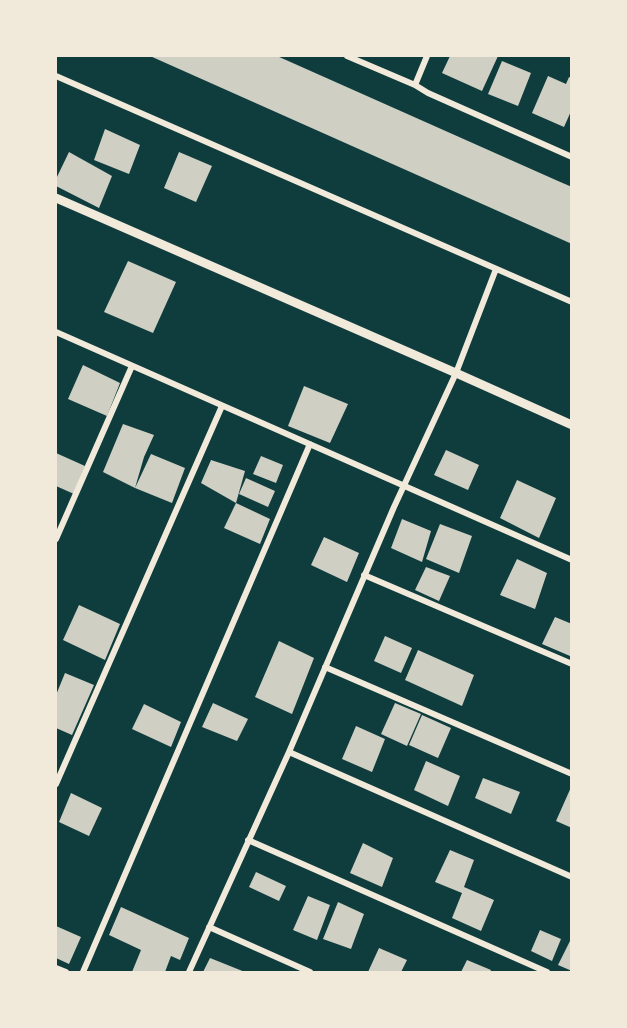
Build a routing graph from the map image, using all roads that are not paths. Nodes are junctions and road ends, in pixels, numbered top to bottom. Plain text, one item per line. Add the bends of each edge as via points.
1 (347, 56) edge
2 (427, 56) edge
3 (56, 76) edge
4 (415, 85) junction
5 (572, 157) edge
6 (56, 198) edge
7 (496, 269) junction
8 (572, 302) edge
9 (56, 332) edge
10 (132, 366) junction
11 (456, 373) junction
12 (222, 406) junction
13 (572, 425) edge
14 (310, 444) junction
15 (403, 485) junction
16 (56, 539) edge
17 (572, 560) edge
18 (364, 575) junction
19 (572, 664) edge
20 (325, 667) junction
21 (289, 752) junction
22 (572, 774) edge
23 (56, 784) edge
24 (249, 840) junction
25 (572, 877) edge
26 (209, 927) junction
27 (56, 968) edge
28 (66, 972) edge
29 (83, 972) edge
30 (189, 972) edge
31 (310, 972) edge
32 (547, 972) edge

1 - 4 street
2 - 4 street
3 - 7 street
4 - 5 street
6 - 11 street
7 - 8 street
7 - 11 street
9 - 10 street
10 - 12 street
10 - 16 street
11 - 13 street
11 - 15 street
12 - 14 street
12 - 23 street
14 - 15 street
14 - 29 street
15 - 17 street
15 - 18 street
18 - 19 street
18 - 20 street
20 - 21 street
20 - 22 street
21 - 24 street
21 - 25 street
24 - 26 street
24 - 32 street
26 - 30 street
26 - 31 street
27 - 28 street

